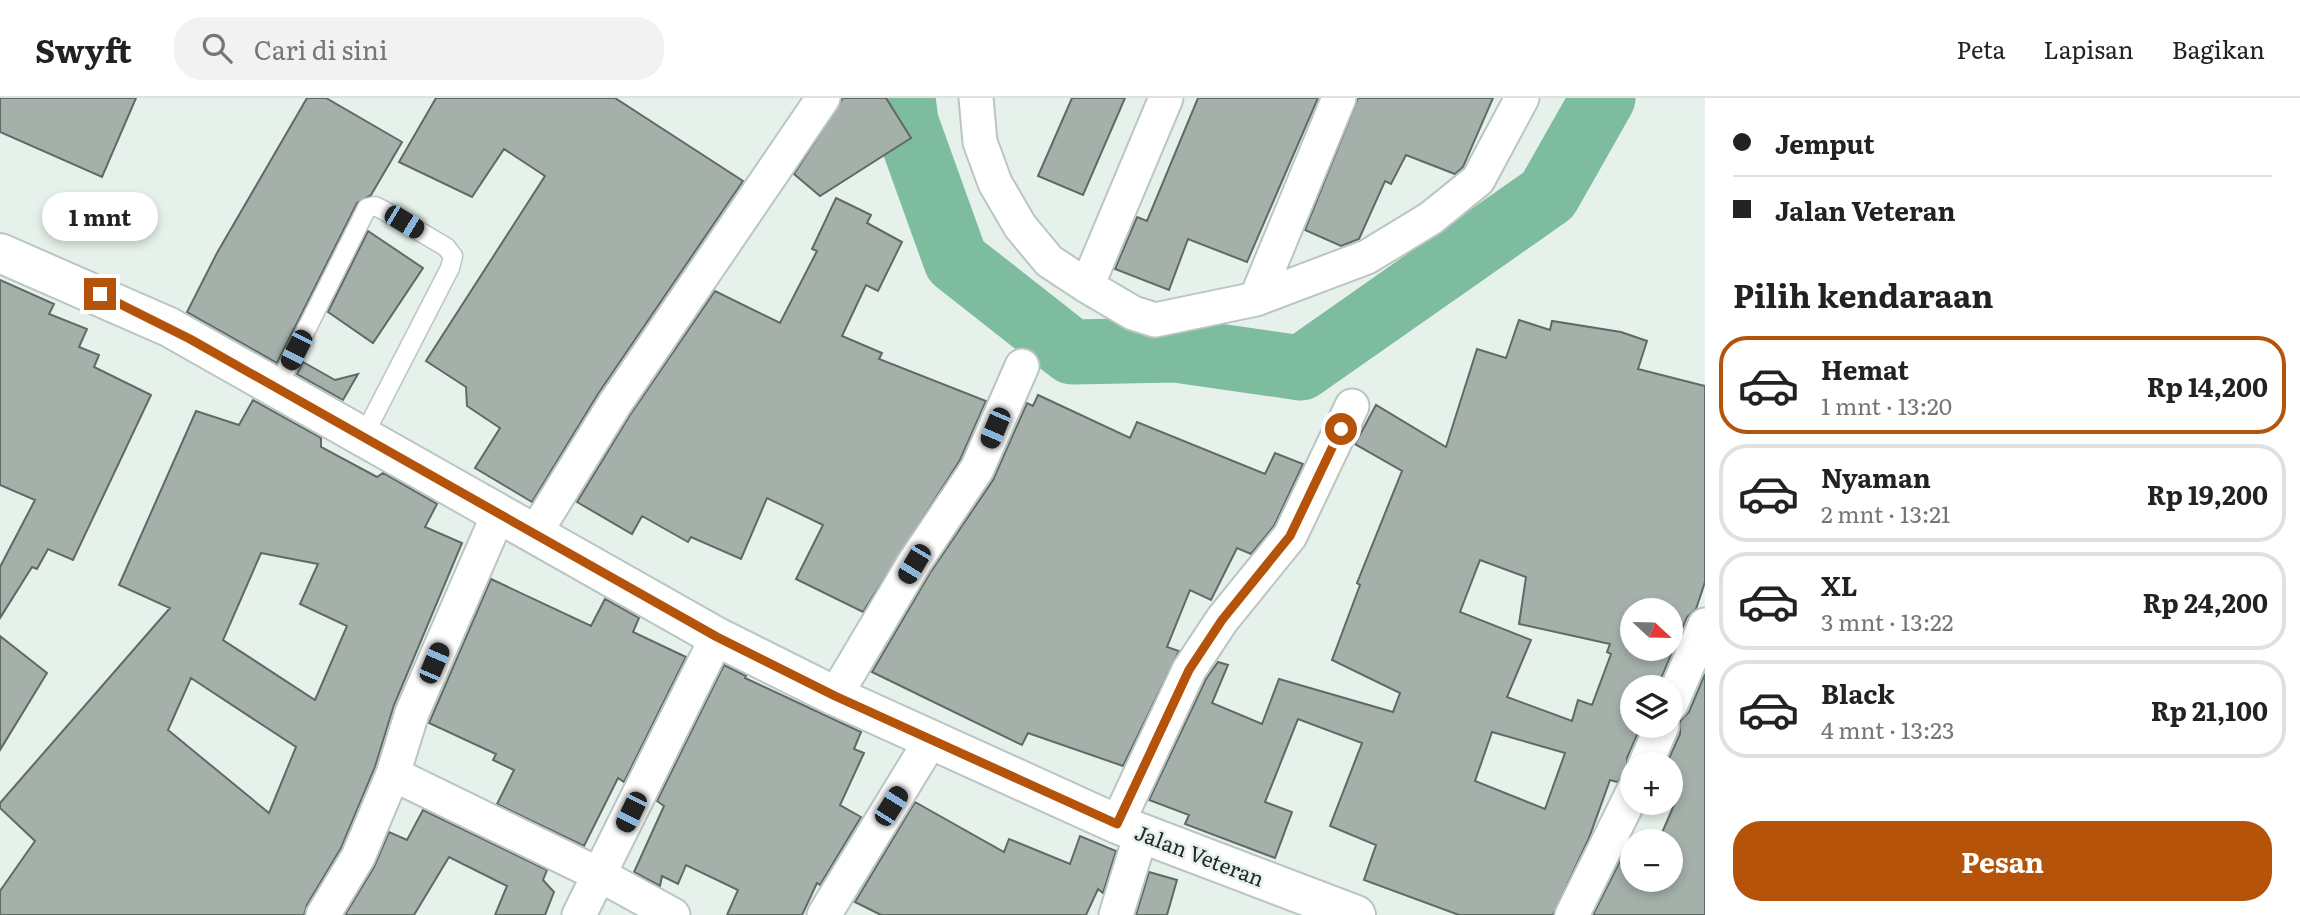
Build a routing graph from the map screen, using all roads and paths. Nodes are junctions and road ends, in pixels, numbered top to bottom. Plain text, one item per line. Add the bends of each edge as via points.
1 (823, 98) edge
2 (976, 98) edge
3 (1166, 98) edge
4 (1339, 98) edge
5 (1522, 98) edge
6 (0, 253) edge
7 (1087, 286) junction
8 (1256, 299) junction
9 (1022, 366) dead end
10 (277, 388) junction
11 (1352, 406) dead end
12 (363, 437) junction
13 (499, 513) junction
14 (535, 533) junction
15 (1705, 625) edge
16 (717, 637) junction
17 (1683, 676) edge
18 (835, 696) junction
19 (931, 740) junction
20 (393, 774) junction
21 (1622, 815) edge
22 (1130, 827) junction
23 (600, 875) junction
24 (323, 915) edge
25 (579, 915) edge
26 (673, 915) edge
27 (824, 915) edge
28 (1116, 915) edge
29 (1356, 915) edge
30 (1572, 915) edge

1 - 14 street via 614,405
2 - 7 street via 980,142 995,183 1049,261
3 - 7 street
4 - 8 street
5 - 8 street via 1478,180 1431,218 1367,257
6 - 10 highway, Jalan Veteran via 169,327
7 - 8 street via 1133,313 1155,320
9 - 18 street via 977,469
10 - 12 highway, Jalan Veteran
10 - 12 lane via 367,208 383,210 446,247 453,256
11 - 22 street via 1290,536 1222,620 1189,670
12 - 13 highway, Jalan Veteran
13 - 14 highway, Jalan Veteran
13 - 20 street via 412,713
14 - 16 highway, Jalan Veteran
15 - 17 street
16 - 18 highway, Jalan Veteran
16 - 23 street
18 - 19 highway, Jalan Veteran
19 - 22 highway, Jalan Veteran
19 - 27 street
20 - 23 street
20 - 24 street via 358,857
21 - 30 street
22 - 28 street
22 - 29 highway, Jalan Veteran
23 - 25 street
23 - 26 street

